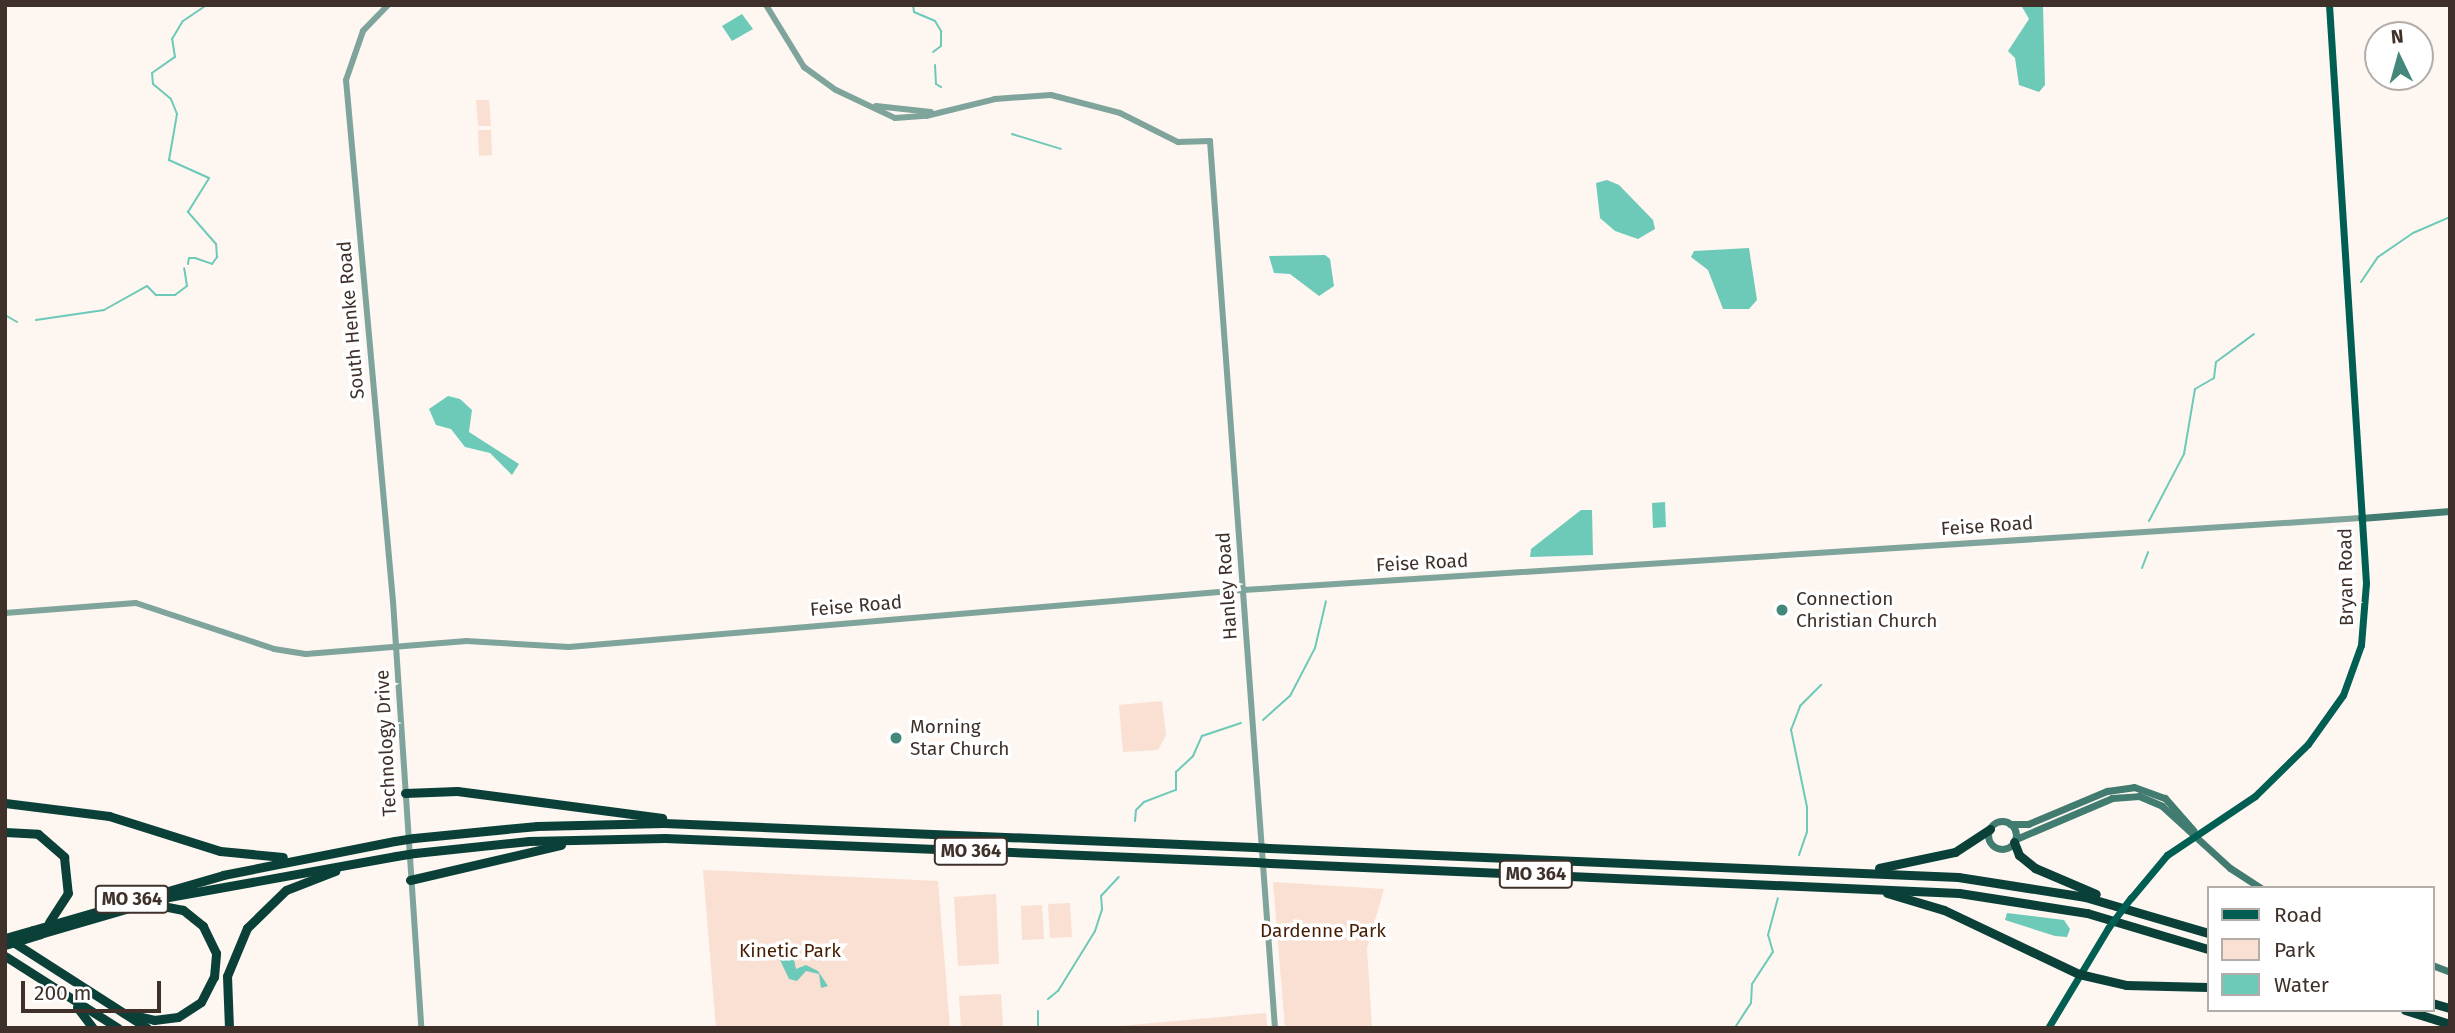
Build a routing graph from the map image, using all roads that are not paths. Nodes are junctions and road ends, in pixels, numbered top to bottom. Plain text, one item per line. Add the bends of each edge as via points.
1 (388, 5) edge
2 (2329, 5) edge
3 (768, 7) edge
4 (2450, 511) edge
5 (2361, 517) junction
6 (1244, 590) junction
7 (5, 612) edge
8 (396, 646) junction
9 (405, 793) junction
10 (5, 803) edge
11 (698, 824) junction
12 (2010, 824) junction
13 (1990, 829) junction
14 (5, 832) edge
15 (2196, 834) junction
16 (592, 838) junction
17 (2015, 840) junction
18 (317, 854) junction
19 (377, 859) junction
20 (1846, 872) junction
21 (410, 880) junction
22 (2259, 886) edge
23 (1861, 888) junction
24 (146, 903) junction
25 (2150, 915) junction
26 (38, 931) junction
27 (2206, 932) edge
28 (5, 938) edge
29 (5, 945) edge
30 (2206, 948) edge
31 (5, 956) edge
32 (2079, 974) junction
33 (2206, 987) edge
34 (63, 993) junction
35 (2411, 1012) edge
36 (124, 1013) junction
37 (2450, 1024) edge
38 (93, 1028) edge
39 (118, 1028) edge
40 (147, 1028) edge
41 (229, 1028) edge
42 (421, 1028) edge
43 (1275, 1028) edge
44 (2048, 1028) edge

1 - 8 street, South Henke Road via 363,32 346,80
2 - 5 main road, Bryan Road
3 - 6 street, Hanley Road via 804,67 836,90 870,106 935,113 988,100 1051,95 1120,113 1178,142 1210,141
4 - 5 main road, Feise Road
5 - 6 street, Feise Road
5 - 15 main road, Bryan Road via 2365,618 2357,660 2343,695 2319,732 2267,786
6 - 8 street, Feise Road via 569,647 466,641
6 - 43 street, Hanley Road
7 - 8 street, Technology Drive via 136,603 295,653
8 - 9 street, Technology Drive
9 - 11 highway via 469,793
9 - 21 street, Technology Drive
10 - 18 highway via 109,816 236,854
11 - 18 highway, MO 364, bridge via 562,824 414,838
11 - 20 highway, MO 364, bridge
12 - 13 main road via 2000,821
12 - 15 main road via 2028,824 2107,791 2134,787 2165,799
12 - 17 main road
13 - 17 main road via 1989,839 1996,847 2006,848
13 - 20 highway via 1969,846 1942,857
14 - 26 highway via 43,836 66,862 70,879 66,900
15 - 17 main road via 2156,802 2127,796 2068,814
15 - 22 main road via 2230,868
15 - 32 main road, Bryan Road, bridge via 2160,862
16 - 19 highway, MO 364, bridge
16 - 21 highway
16 - 23 highway, MO 364, bridge
17 - 25 highway via 2019,855 2044,874
18 - 26 highway, MO 364 via 202,880
19 - 24 highway, MO 364
19 - 41 highway via 294,886 257,914 229,966 225,993
20 - 25 highway, MO 364 via 2009,883
21 - 42 street, Technology Drive
23 - 30 highway, MO 364 via 2028,901 2120,921
23 - 32 highway via 1931,905
24 - 26 highway, MO 364
24 - 36 highway via 176,908 199,922 213,942 216,971 207,993 185,1014 161,1020
25 - 27 highway, MO 364
26 - 28 highway, MO 364, bridge
26 - 29 highway, MO 364, bridge
28 - 36 highway
31 - 34 highway
32 - 33 highway via 2126,985
32 - 44 main road, Bryan Road
34 - 38 highway
34 - 39 highway
35 - 37 highway
36 - 40 highway

